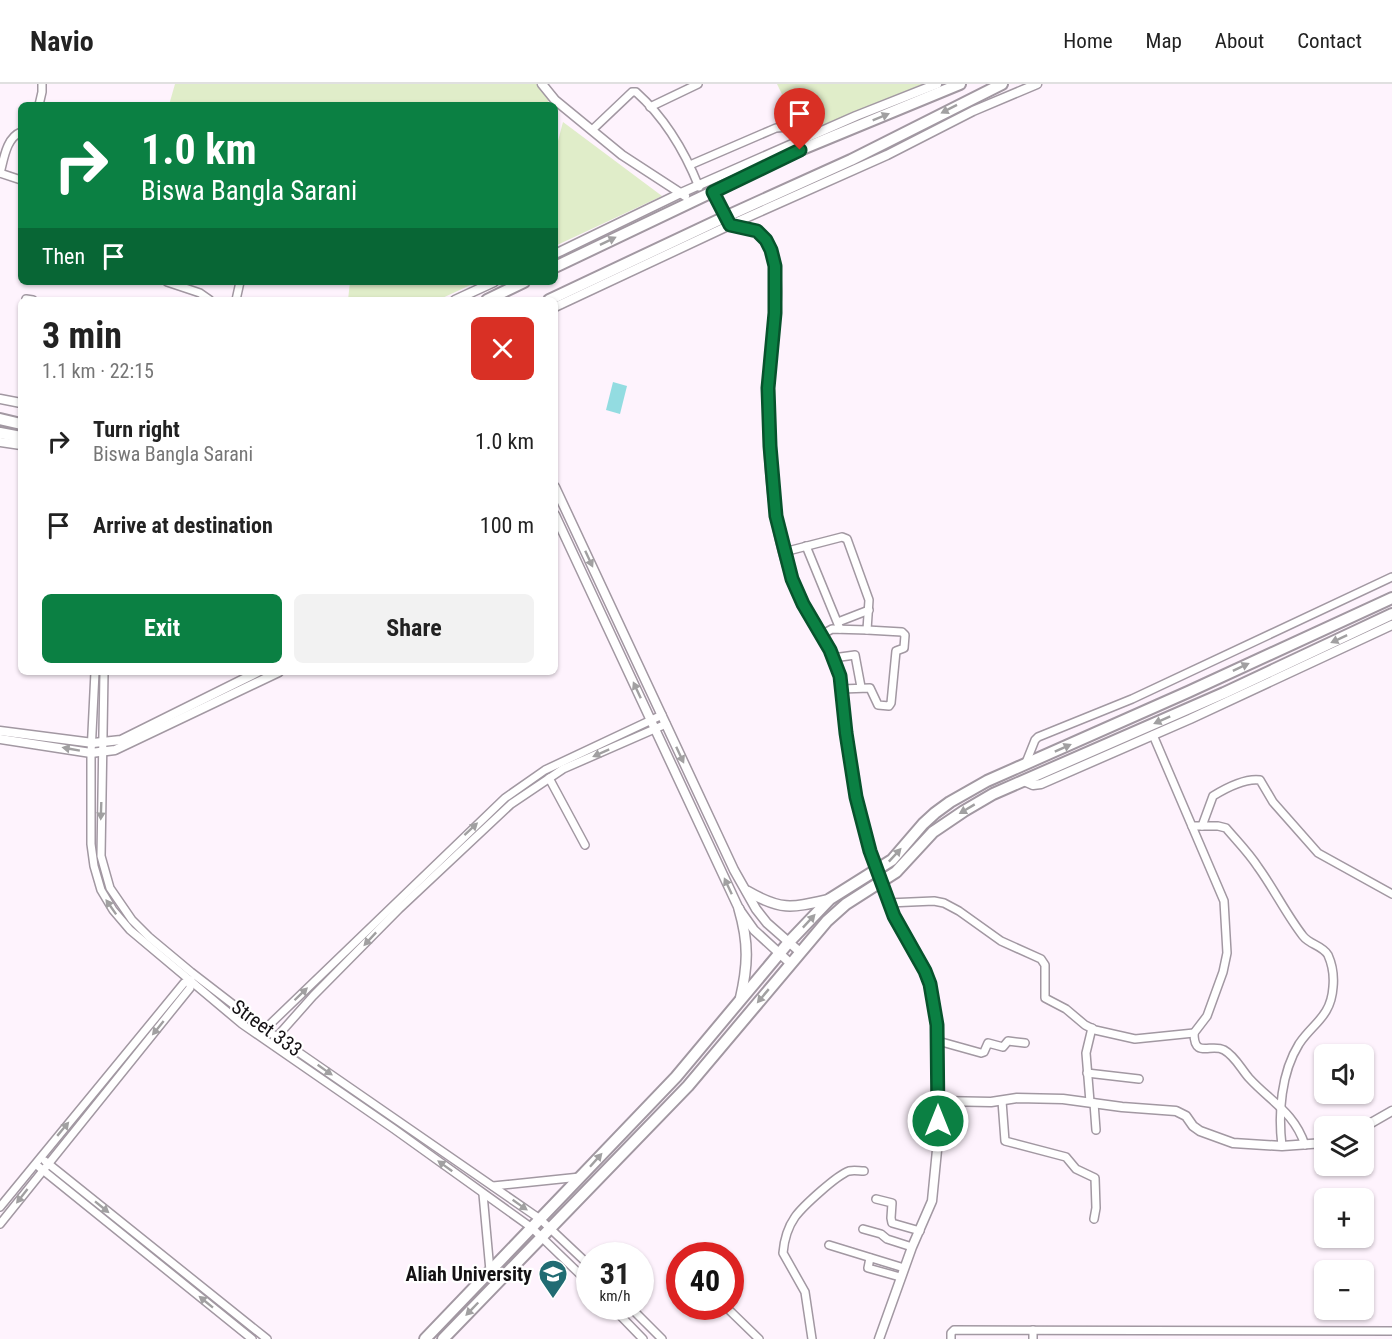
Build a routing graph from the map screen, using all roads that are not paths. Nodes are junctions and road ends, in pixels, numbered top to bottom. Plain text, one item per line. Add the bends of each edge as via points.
1 (42, 84) edge
2 (542, 84) edge
3 (698, 84) edge
4 (938, 84) edge
5 (960, 84) edge
6 (1002, 84) edge
7 (1037, 84) edge
8 (40, 102) edge
9 (557, 102) edge
10 (558, 102) edge
11 (650, 107) junction
12 (789, 127) dead end
13 (592, 130) junction
14 (18, 133) edge
15 (690, 165) junction
16 (0, 173) edge
17 (18, 179) edge
18 (699, 187) junction
19 (713, 192) junction
20 (681, 193) junction
21 (692, 201) junction
22 (727, 221) junction
23 (558, 253) edge
24 (558, 266) edge
25 (176, 285) edge
26 (488, 285) edge
27 (518, 285) edge
28 (206, 297) edge
29 (462, 297) edge
30 (493, 297) edge
31 (556, 297) edge
32 (558, 306) edge
33 (0, 399) edge
34 (18, 402) edge
35 (0, 419) edge
36 (18, 423) edge
37 (0, 434) edge
38 (18, 437) edge
39 (0, 442) edge
40 (18, 445) edge
41 (558, 494) edge
42 (568, 516) junction
43 (558, 519) edge
44 (558, 524) edge
45 (575, 531) junction
46 (565, 536) junction
47 (558, 540) edge
48 (806, 546) junction
49 (784, 552) junction
50 (1392, 577) edge
51 (1392, 598) edge
52 (869, 610) junction
53 (1392, 614) edge
54 (1392, 625) edge
55 (839, 626) junction
56 (867, 630) junction
57 (821, 635) junction
58 (833, 658) junction
59 (95, 675) edge
60 (104, 675) edge
61 (252, 675) edge
62 (273, 675) edge
63 (861, 687) junction
64 (841, 689) junction
65 (662, 715) junction
66 (651, 720) junction
67 (666, 724) junction
68 (655, 729) junction
69 (0, 731) edge
70 (1153, 735) junction
71 (0, 739) edge
72 (93, 743) junction
73 (102, 748) junction
74 (91, 753) junction
75 (1025, 765) junction
76 (549, 778) junction
77 (1024, 781) junction
78 (1192, 826) junction
79 (1202, 826) junction
80 (585, 845) dead end
81 (880, 875) junction
82 (747, 891) junction
83 (1392, 894) edge
84 (830, 899) junction
85 (888, 903) junction
86 (739, 909) junction
87 (789, 942) junction
88 (800, 952) junction
89 (780, 954) junction
90 (790, 963) junction
91 (190, 977) junction
92 (740, 1002) junction
93 (1092, 1028) junction
94 (265, 1029) junction
95 (1194, 1033) junction
96 (260, 1036) junction
97 (277, 1037) junction
98 (938, 1041) junction
99 (270, 1043) junction
100 (1025, 1043) dead end
101 (1087, 1073) junction
102 (1139, 1079) dead end
103 (939, 1101) junction
104 (1002, 1101) junction
105 (1092, 1102) junction
106 (1281, 1107) junction
107 (1392, 1111) edge
108 (1374, 1121) edge
109 (1096, 1130) dead end
110 (1314, 1144) edge
111 (1305, 1145) junction
112 (1282, 1146) junction
113 (40, 1157) junction
114 (48, 1163) junction
115 (34, 1164) junction
116 (42, 1170) junction
117 (864, 1172) dead end
118 (581, 1177) junction
119 (493, 1186) junction
120 (483, 1194) junction
121 (876, 1199) dead end
122 (0, 1207) edge
123 (540, 1219) junction
124 (1094, 1219) dead end
125 (0, 1224) edge
126 (532, 1228) junction
127 (552, 1228) junction
128 (863, 1229) dead end
129 (920, 1231) junction
130 (543, 1238) junction
131 (829, 1245) dead end
132 (912, 1247) junction
133 (576, 1252) edge
134 (870, 1258) junction
135 (904, 1268) junction
136 (576, 1270) edge
137 (490, 1271) junction
138 (900, 1277) junction
139 (625, 1320) edge
140 (643, 1320) edge
141 (739, 1320) edge
142 (1023, 1330) junction
143 (1033, 1330) junction
144 (1349, 1330) junction
145 (1392, 1331) edge
146 (1361, 1335) edge
147 (252, 1339) edge
148 (267, 1339) edge
149 (425, 1339) edge
150 (443, 1339) edge
151 (644, 1339) edge
152 (662, 1339) edge
153 (758, 1339) edge
154 (812, 1339) edge
155 (879, 1339) edge
156 (951, 1339) edge
157 (1023, 1339) edge
158 (1033, 1339) edge
159 (1349, 1339) edge

1 - 8 street
2 - 9 street
3 - 11 street
4 - 18 street via 856,116
19 -> 5 main road via 800,150
6 -> 22 main road
7 - 22 street via 887,155
10 - 13 street
11 - 13 street via 632,92
11 - 15 street
12 - 15 street via 776,128
13 - 20 street
14 - 16 street via 11,140
15 - 18 street
16 - 17 street
18 - 20 street
19 - 21 main road
19 - 22 street
20 - 21 street
20 - 23 street
24 -> 21 main road
22 - 31 main road
22 - 32 street
22 - 49 street via 757,231 766,240 775,266 769,427 776,516
25 - 28 street
26 - 29 street
27 - 30 main road
33 - 34 street
35 - 36 main road
37 - 38 main road
39 - 40 street
41 - 42 street
42 - 43 street
42 - 45 street
44 - 46 street
45 - 46 street
45 -> 65 street
46 - 47 street
66 -> 46 street
48 - 49 street
48 - 52 street via 846,538 869,600
48 - 55 street
49 - 57 street via 795,589
50 - 75 street via 1132,699 1038,737
75 -> 51 main road
52 - 55 street
52 - 56 street
53 -> 77 main road
54 - 70 street
55 - 56 street
55 - 57 street
56 - 63 street via 904,633 904,648 896,651 889,706 878,705 870,688
57 - 58 street
58 - 63 street via 855,655
58 - 64 street
59 - 72 street
60 - 73 street, Street 333
61 - 73 street
62 - 73 street via 115,750
63 - 64 street
64 - 81 street via 856,797
65 - 66 street
65 - 67 street
66 - 68 street
94 -> 66 street via 506,798 545,770
67 - 68 street
67 -> 82 street
68 -> 76 street
86 -> 68 street
69 - 72 street
70 - 77 street via 1041,784
70 - 78 street
74 -> 71 street
72 - 73 street
72 - 74 street, Street 333
73 - 74 street
73 -> 91 street, Street 333 via 101,856 110,888 132,920
91 -> 74 street, Street 333 via 130,930 101,890 91,844
81 -> 75 main road via 923,824 950,802
76 - 80 street
76 -> 97 street via 511,804 407,901
77 -> 81 main road via 964,811 933,832 903,866
78 - 79 street
78 - 95 street via 1224,901 1227,953 1207,1016
79 - 83 street via 1213,796 1235,785 1260,780 1273,802 1318,853
79 - 106 street via 1226,828 1260,869 1304,937 1325,952 1331,963 1334,984 1330,1002 1297,1049
81 - 84 main road
81 - 85 street
81 - 88 main road via 837,911
82 - 84 main road via 785,907
82 - 87 street via 767,923
87 -> 84 main road
85 - 93 street via 945,903 1001,941 1041,959 1045,965 1045,998
85 - 98 street via 925,971 935,1007
86 - 89 street via 754,930
86 - 92 main road via 747,939
87 - 88 street
87 - 89 main road
88 - 90 main road
89 - 90 street
89 - 92 main road
90 -> 127 main road via 688,1086
91 - 94 street, Street 333
91 - 96 street, Street 333
113 -> 91 street
91 -> 114 street via 190,988
118 -> 92 main road via 676,1077
93 - 95 street via 1135,1039
93 - 101 street via 1086,1053
94 - 96 street
94 - 97 street, Street 333
95 - 106 street via 1200,1048 1225,1050
96 - 99 street, Street 333
97 - 99 street
97 -> 119 street, Street 333
98 - 100 street via 981,1053 988,1043 1003,1047 1008,1041
98 - 103 street
120 -> 99 street, Street 333
101 - 102 street
101 - 105 street
103 - 104 street
103 - 129 street via 932,1201
104 - 105 street via 1017,1098
104 - 124 street via 1006,1142 1066,1157 1076,1169 1095,1178
105 - 109 street
105 - 112 street via 1176,1111 1193,1126 1233,1143
106 - 111 street via 1300,1129
106 - 112 street
107 - 108 street
110 - 111 street
111 - 112 street
113 - 114 street
113 - 115 street
114 - 116 street
114 -> 148 street
115 - 116 street
115 - 122 street
116 -> 125 street
147 -> 116 street
117 - 154 street via 844,1174 805,1205 787,1233 783,1253 805,1292
118 - 119 street
118 - 123 main road
119 -> 123 street, Street 333
120 - 126 street, Street 333
120 - 137 street
121 - 129 street via 892,1203 892,1222
123 - 126 main road
123 - 127 street, Street 333
126 - 130 street, Street 333
126 - 137 main road
127 - 130 main road
127 - 133 street, Street 333
128 - 132 street
129 - 132 street
130 - 136 street, Street 333
130 -> 150 main road
131 - 134 street
132 - 135 street
134 - 135 street
134 - 138 street via 868,1268
135 - 138 street
137 - 149 main road
138 - 155 street
139 - 151 street
140 - 152 street
141 - 153 street
142 - 143 street
142 - 156 street via 954,1330
142 - 157 street
143 - 144 street
143 - 158 street
144 - 146 street
144 - 159 street
145 - 146 street

